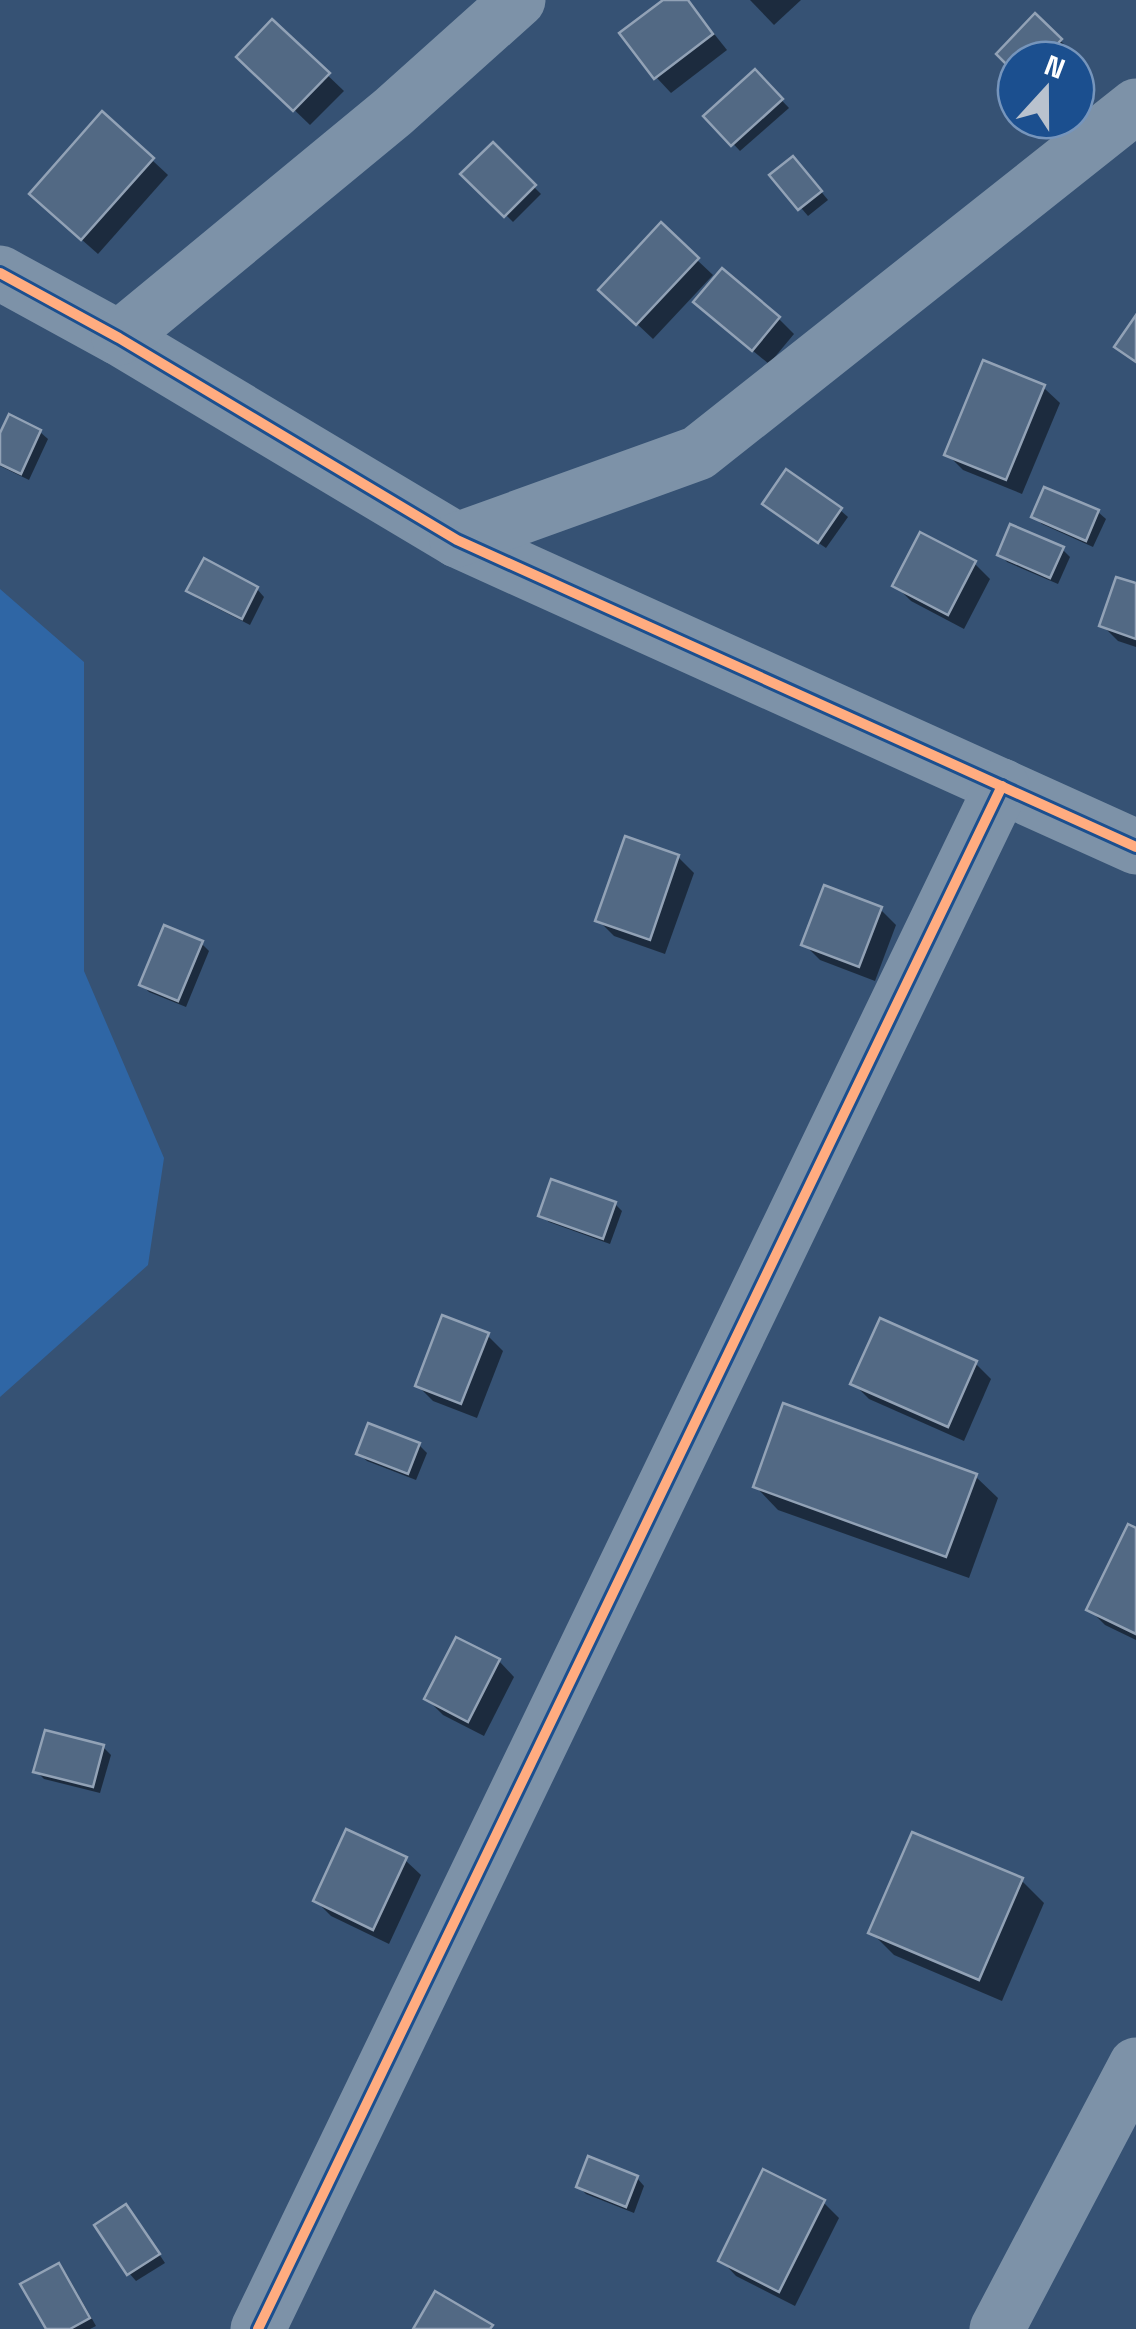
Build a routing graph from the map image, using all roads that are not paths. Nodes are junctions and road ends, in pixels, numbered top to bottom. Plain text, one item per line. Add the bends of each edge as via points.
1 (518, 0) edge
2 (1136, 106) edge
3 (0, 273) edge
4 (119, 338) junction
5 (457, 540) junction
6 (1002, 786) junction
7 (1136, 847) edge
8 (1136, 2064) edge
9 (258, 2329) edge
10 (998, 2329) edge

1 - 4 street
2 - 5 street via 698,453
3 - 4 street
4 - 5 street
5 - 6 street
6 - 7 street
6 - 9 street
8 - 10 street

